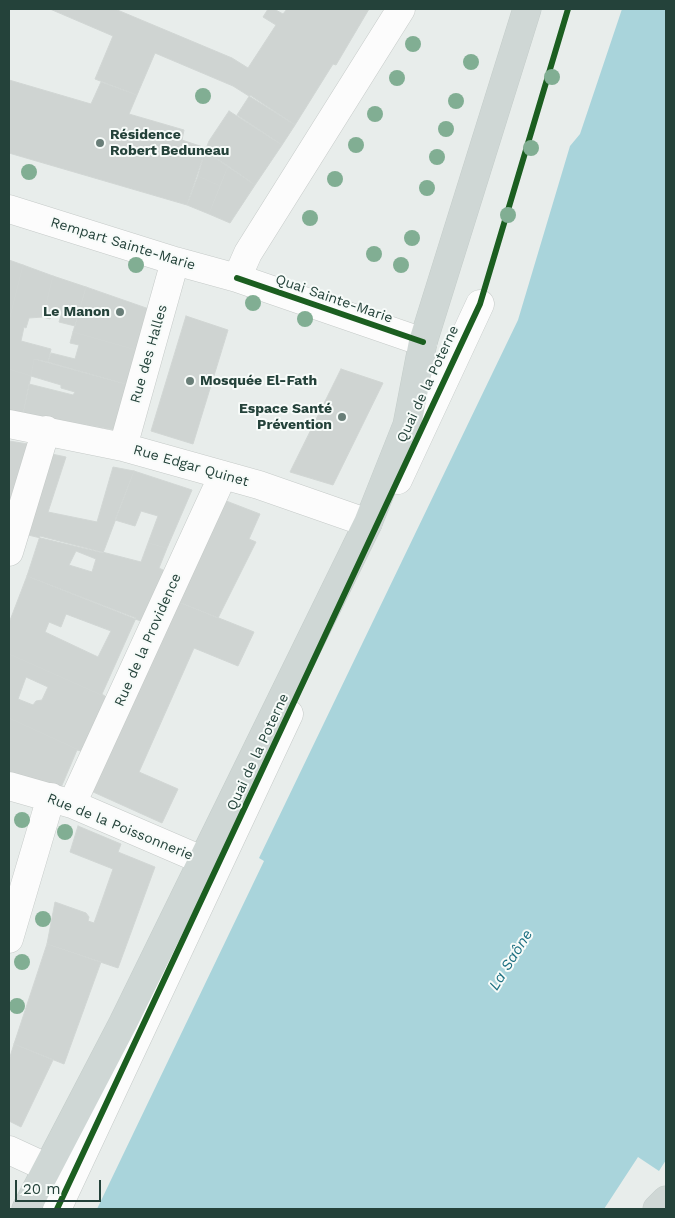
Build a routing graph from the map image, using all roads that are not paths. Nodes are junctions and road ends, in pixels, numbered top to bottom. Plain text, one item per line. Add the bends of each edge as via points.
1 (401, 9) edge
2 (527, 9) edge
3 (9, 209) edge
4 (175, 262) junction
5 (237, 278) junction
6 (480, 304) dead end
7 (423, 342) junction
8 (9, 424) edge
9 (46, 430) junction
10 (123, 447) junction
11 (223, 475) junction
12 (368, 523) junction
13 (9, 552) edge
14 (9, 786) edge
15 (62, 801) junction
16 (202, 860) junction
17 (9, 939) edge
18 (9, 1150) edge
19 (48, 1168) junction
20 (666, 1200) edge
21 (26, 1209) edge
22 (57, 1209) edge
23 (657, 1209) edge

1 - 5 street via 248,253
2 - 7 main road
3 - 4 street, Rempart Sainte-Marie
4 - 5 street, Rempart Sainte-Marie
4 - 10 street, Rue des Halles
5 - 7 street, Quai Sainte-Marie
6 - 22 street, Quai de la Poterne
7 - 12 main road, Quai de la Poterne via 407,425
8 - 9 street, Rue Edgar Quinet
9 - 10 street, Rue Edgar Quinet
9 - 13 street
10 - 11 street, Rue Edgar Quinet
11 - 12 street, Rue Edgar Quinet
11 - 15 street, Rue de la Providence
12 - 16 main road, Quai de la Poterne
14 - 15 street, Rue de la Poissonnerie
15 - 16 street, Rue de la Poissonnerie
15 - 17 street, Rue de la Providence
16 - 19 main road, Quai de la Poterne
18 - 19 street
19 - 21 main road, Quai de la Poterne
20 - 23 main road

